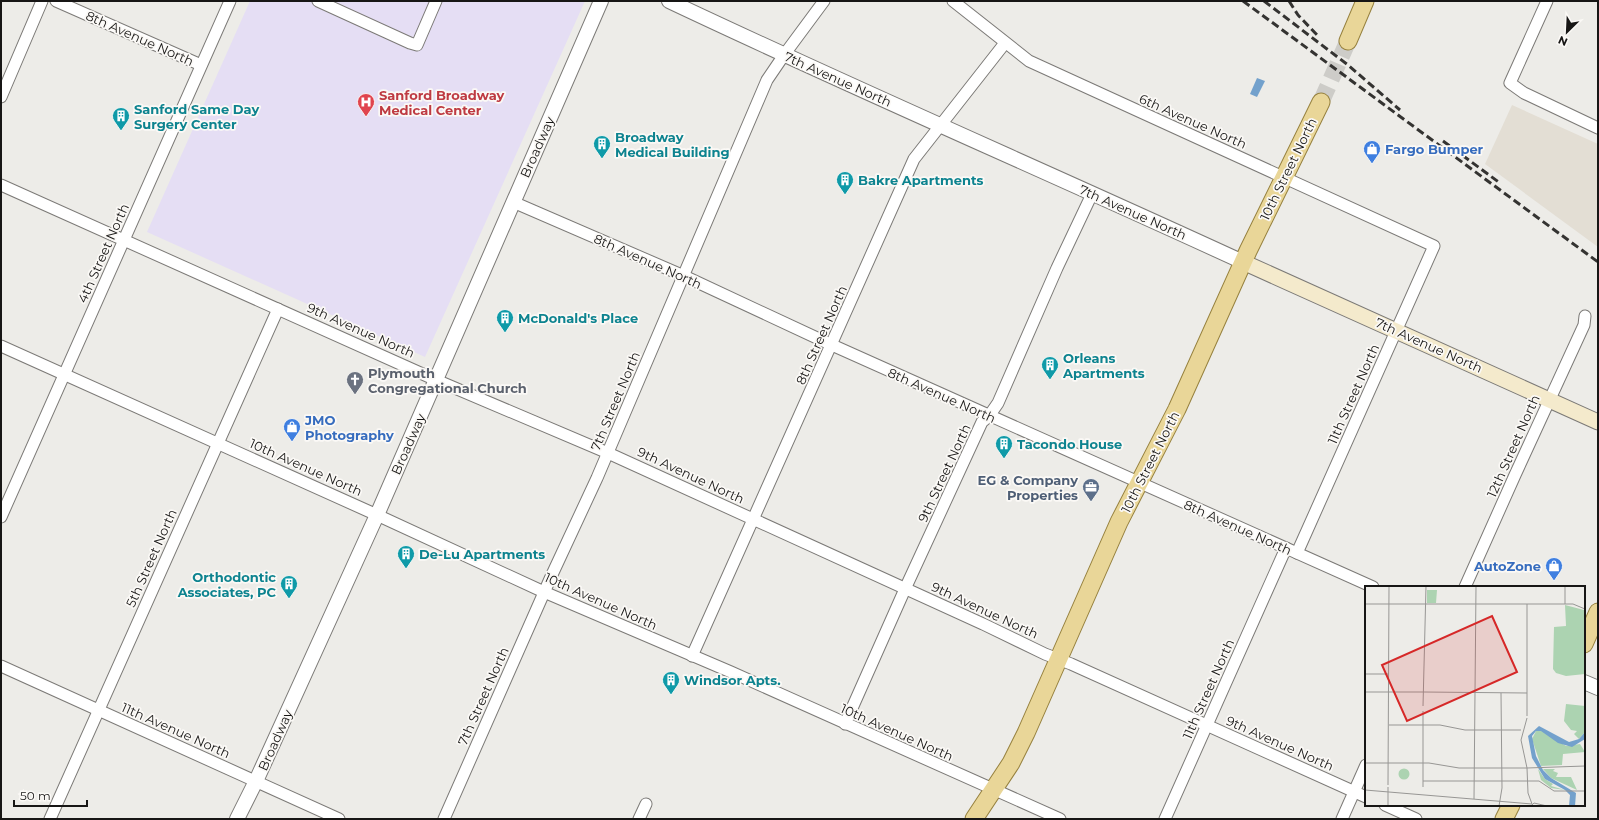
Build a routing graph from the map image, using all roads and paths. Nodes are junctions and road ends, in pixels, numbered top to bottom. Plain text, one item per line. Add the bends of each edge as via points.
1 (42, 1) edge
2 (56, 1) edge
3 (230, 1) edge
4 (318, 1) edge
5 (436, 1) edge
6 (601, 1) edge
7 (669, 1) edge
8 (824, 1) edge
9 (952, 1) edge
10 (1365, 1) edge
11 (1547, 1) edge
12 (1348, 41) tunnel mouth
13 (1005, 43) junction
14 (784, 55) junction
15 (202, 65) junction
16 (1, 97) edge
17 (1321, 102) tunnel mouth
18 (941, 125) junction
19 (1598, 128) edge
20 (1283, 177) junction
21 (1, 185) edge
22 (1092, 194) junction
23 (513, 202) junction
24 (124, 240) junction
25 (1434, 246) joint
26 (1243, 262) junction
27 (684, 276) junction
28 (278, 309) junction
29 (1585, 316) dead end
30 (1396, 330) junction
31 (832, 345) junction
32 (1, 346) edge
33 (65, 374) junction
34 (436, 380) junction
35 (1549, 400) junction
36 (989, 416) junction
37 (1598, 422) edge
38 (218, 443) junction
39 (608, 453) junction
40 (1140, 483) junction
41 (377, 514) junction
42 (1, 517) edge
43 (753, 519) junction
44 (1286, 548) junction
45 (1297, 553) junction
46 (1370, 586) edge
47 (1465, 586) edge
48 (905, 589) junction
49 (544, 592) junction
50 (1598, 612) edge
51 (1585, 642) edge
52 (692, 656) junction
53 (1059, 659) junction
54 (1, 666) edge
55 (1585, 682) edge
56 (1598, 688) edge
57 (98, 711) junction
58 (845, 724) junction
59 (1207, 726) junction
60 (1365, 767) edge
61 (256, 781) junction
62 (993, 789) junction
63 (1354, 791) junction
64 (1365, 796) edge
65 (646, 804) dead end
66 (1387, 806) edge
67 (1510, 806) edge
68 (50, 819) edge
69 (237, 819) edge
70 (339, 819) edge
71 (444, 819) edge
72 (639, 819) edge
73 (974, 819) edge
74 (1060, 819) edge
75 (1165, 819) edge
76 (1342, 819) edge
77 (1416, 819) edge
78 (1504, 819) edge

1 - 16 street
2 - 15 street, 8th Avenue North
3 - 15 street, 4th Street North
4 - 5 street via 417,45
6 - 23 street, Broadway
7 - 14 street, 7th Avenue North
8 - 14 street, 7th Street North
9 - 13 street, 6th Avenue North
10 - 12 main road
11 - 19 street via 1510,83 1524,93
13 - 18 street, 8th Street North
13 - 20 street, 6th Avenue North via 1029,61
14 - 18 street, 7th Avenue North
14 - 27 street, 7th Street North via 767,80
15 - 24 street, 4th Street North
17 - 20 main road, 10th Street North
18 - 22 street, 7th Avenue North
18 - 31 street, 8th Street North via 914,159
20 - 25 street, 6th Avenue North
20 - 26 main road, 10th Street North
21 - 24 street, 9th Avenue North
22 - 26 street, 7th Avenue North
22 - 36 street, 9th Street North via 998,403
23 - 27 street, 8th Avenue North
23 - 34 street, Broadway
24 - 28 street, 9th Avenue North
24 - 33 street, 4th Street North
25 - 30 street, 11th Street North
26 - 30 main road, 7th Avenue North
26 - 40 main road, 10th Street North via 1177,409
27 - 31 street, 8th Avenue North
27 - 39 street, 7th Street North
28 - 34 street, 9th Avenue North
28 - 38 street, 5th Street North
29 - 35 street, 12th Street North via 1584,325
30 - 35 main road, 7th Avenue North
30 - 45 street, 11th Street North
31 - 36 street, 8th Avenue North
31 - 43 street, 8th Street North
32 - 33 street, 10th Avenue North
33 - 38 street, 10th Avenue North
33 - 42 street, 4th Street North
34 - 39 street, 9th Avenue North
34 - 41 street, Broadway
35 - 37 main road, 7th Avenue North
35 - 47 street, 12th Street North
36 - 40 street, 8th Avenue North
36 - 48 street, 9th Street North via 982,422
38 - 41 street, 10th Avenue North
38 - 57 street, 5th Street North
39 - 43 street, 9th Avenue North
39 - 49 street, 7th Street North
40 - 44 street, 8th Avenue North
40 - 53 main road, 10th Street North
41 - 49 street, 10th Avenue North
41 - 61 street, Broadway
43 - 48 street, 9th Avenue North
43 - 52 street, 8th Street North
44 - 45 street, 8th Avenue North
44 - 59 street, 11th Street North
45 - 46 street, 8th Avenue North
48 - 53 street, 9th Avenue North
48 - 58 street, 9th Street North
49 - 52 street, 10th Avenue North
49 - 71 street, 7th Street North
50 - 51 main road
52 - 58 street, 10th Avenue North
53 - 59 street, 9th Avenue North
53 - 62 main road, 10th Street North via 1011,763
54 - 57 street, 11th Avenue North
55 - 56 street
57 - 61 street, 11th Avenue North
57 - 68 street, 5th Street North
58 - 62 street, 10th Avenue North
59 - 63 street, 9th Avenue North
59 - 75 street, 11th Street North
60 - 63 street
61 - 69 street, Broadway
61 - 70 street, 11th Avenue North
62 - 73 main road, 10th Street North
62 - 74 street, 10th Avenue North
63 - 64 street, 9th Avenue North
63 - 76 street
65 - 72 street
66 - 77 street
67 - 78 main road

